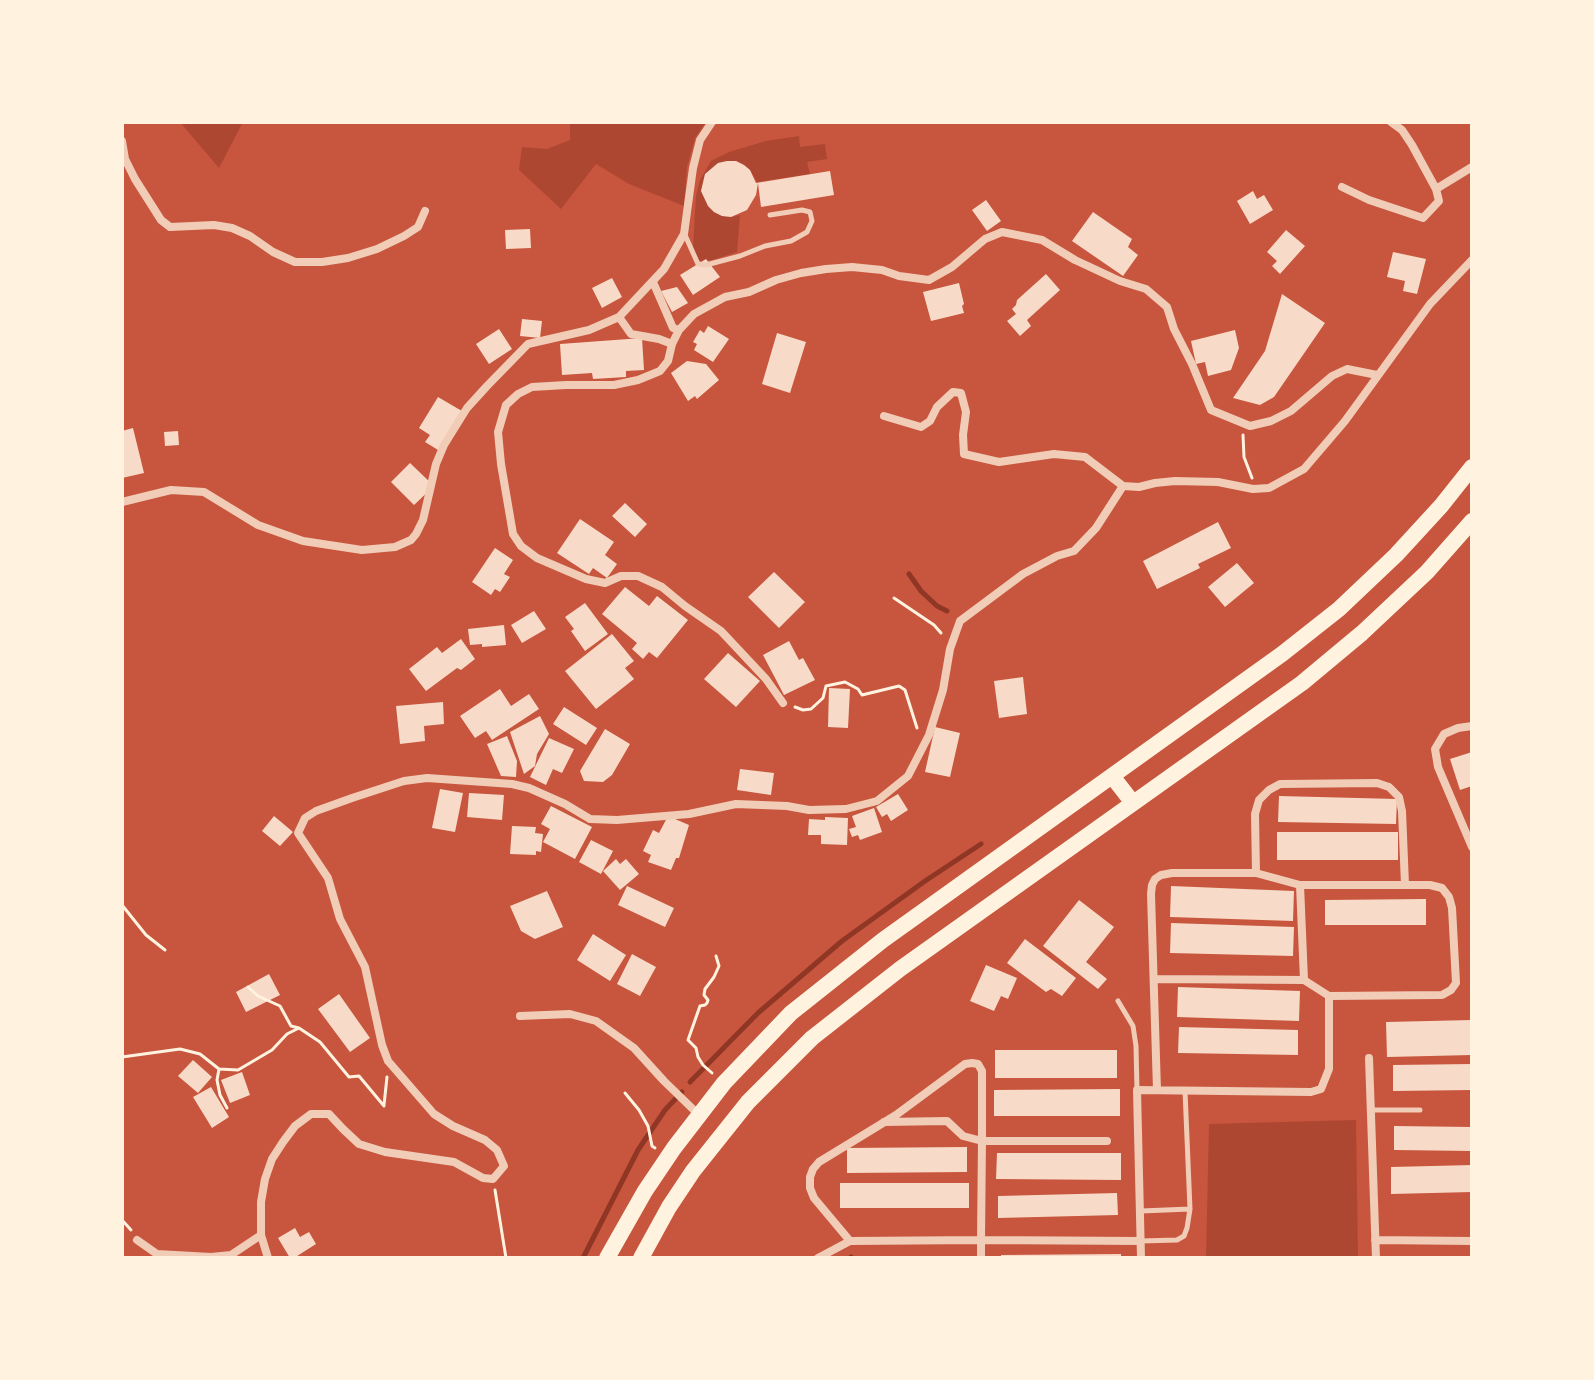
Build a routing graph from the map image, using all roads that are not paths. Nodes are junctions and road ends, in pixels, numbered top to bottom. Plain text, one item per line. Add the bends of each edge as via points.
1 (712, 122) edge
2 (1391, 122) edge
3 (122, 141) edge
4 (1472, 167) edge
5 (1342, 187) dead end
6 (1436, 189) junction
7 (425, 211) dead end
8 (770, 215) dead end
9 (684, 234) junction
10 (1472, 260) edge
11 (653, 282) junction
12 (619, 317) junction
13 (679, 330) junction
14 (672, 344) junction
15 (1377, 375) junction
16 (884, 416) dead end
17 (1472, 467) edge
18 (1123, 486) junction
19 (122, 502) edge
20 (1472, 521) edge
21 (783, 703) road end
22 (1472, 726) edge
23 (1112, 776) junction
24 (1133, 803) junction
25 (1472, 844) edge
26 (1256, 873) junction
27 (1300, 885) junction
28 (1405, 885) junction
29 (1155, 979) junction
30 (1304, 980) junction
31 (1329, 996) junction
32 (1118, 1001) dead end
33 (520, 1016) dead end
34 (1369, 1058) dead end
35 (1137, 1090) junction
36 (1157, 1090) junction
37 (1185, 1090) junction
38 (1370, 1110) junction
39 (1420, 1110) dead end
40 (699, 1115) junction
41 (883, 1122) junction
42 (982, 1141) junction
43 (1107, 1141) dead end
44 (1190, 1209) junction
45 (1141, 1211) junction
46 (261, 1235) junction
47 (137, 1240) dead end
48 (981, 1240) junction
49 (1375, 1240) junction
50 (850, 1241) junction
51 (1141, 1241) junction
52 (1472, 1241) edge
53 (268, 1258) edge
54 (607, 1258) edge
55 (641, 1258) edge
56 (818, 1258) edge
57 (981, 1258) edge
58 (1141, 1258) edge
59 (1376, 1258) edge

1 - 9 street via 700,140
2 - 6 street via 1402,130
3 - 7 street via 142,192 170,227 232,228 295,262 348,258 377,249 418,227
4 - 6 street
5 - 6 street via 1423,218 1439,201
8 - 9 lane via 802,210 810,212 812,221 807,232 791,241 706,265 698,264
9 - 11 street
10 - 15 street via 1430,304
11 - 12 street
11 - 13 street via 673,328
12 - 14 street via 631,334
12 - 19 street via 528,344 467,408 436,464 416,534 395,547 362,550 303,541 258,525 204,492 171,490
13 - 14 street
13 - 15 street via 694,314 725,297 801,273 852,267 929,280 1002,232 1042,240 1075,260 1146,289 1167,307 1211,410 1250,426 1291,411 1347,369
14 - 21 street via 660,371 638,380 532,387 506,405 498,432 513,534 537,558 586,579 605,583 638,576 662,587 721,631
15 - 18 street via 1304,469 1269,488 1175,481
16 - 18 street via 921,427 953,392 961,393 966,412 964,454 999,462 1054,454 1085,457
17 - 23 main road via 1396,555 1339,609
18 - 46 street via 1074,551 1023,574 960,621 933,724 908,776 877,801 846,809 736,804 689,814 590,819 529,788 427,778 352,798 305,818 298,833 328,878 340,919 365,967 388,1061 434,1114 485,1140 504,1166 493,1179 483,1178 454,1162 385,1152 359,1144 329,1114 311,1114 295,1126 272,1159 261,1202
20 - 24 main road via 1427,572 1302,683
22 - 25 street via 1444,734 1435,749
23 - 24 main road
23 - 40 main road via 883,940 791,1013
24 - 55 main road via 812,1038 748,1102 702,1160
26 - 27 street
26 - 28 street via 1255,814 1269,790 1280,784 1377,783 1399,797
26 - 29 street via 1172,873 1155,879
27 - 28 street
27 - 30 street
28 - 31 street via 1442,888 1449,897 1456,983 1442,995
29 - 30 street
29 - 36 street
30 - 31 street
31 - 37 street via 1329,1069 1321,1089
32 - 35 lane via 1133,1026
33 - 40 street via 570,1014 596,1021 634,1048
34 - 38 street
35 - 36 street
35 - 45 street
36 - 37 street
37 - 44 lane
38 - 39 lane
38 - 49 street
40 - 54 main road via 645,1191
41 - 42 street via 947,1121 963,1136
41 - 42 street via 965,1064 978,1064
41 - 50 street via 819,1162 810,1177 814,1198
42 - 43 street
42 - 48 street
44 - 45 lane
44 - 51 lane via 1184,1236
45 - 51 street
46 - 47 street via 231,1255 211,1257 157,1254
46 - 53 street
48 - 50 street
48 - 51 street
48 - 57 street
49 - 52 street
49 - 59 street
50 - 56 street
51 - 58 street

